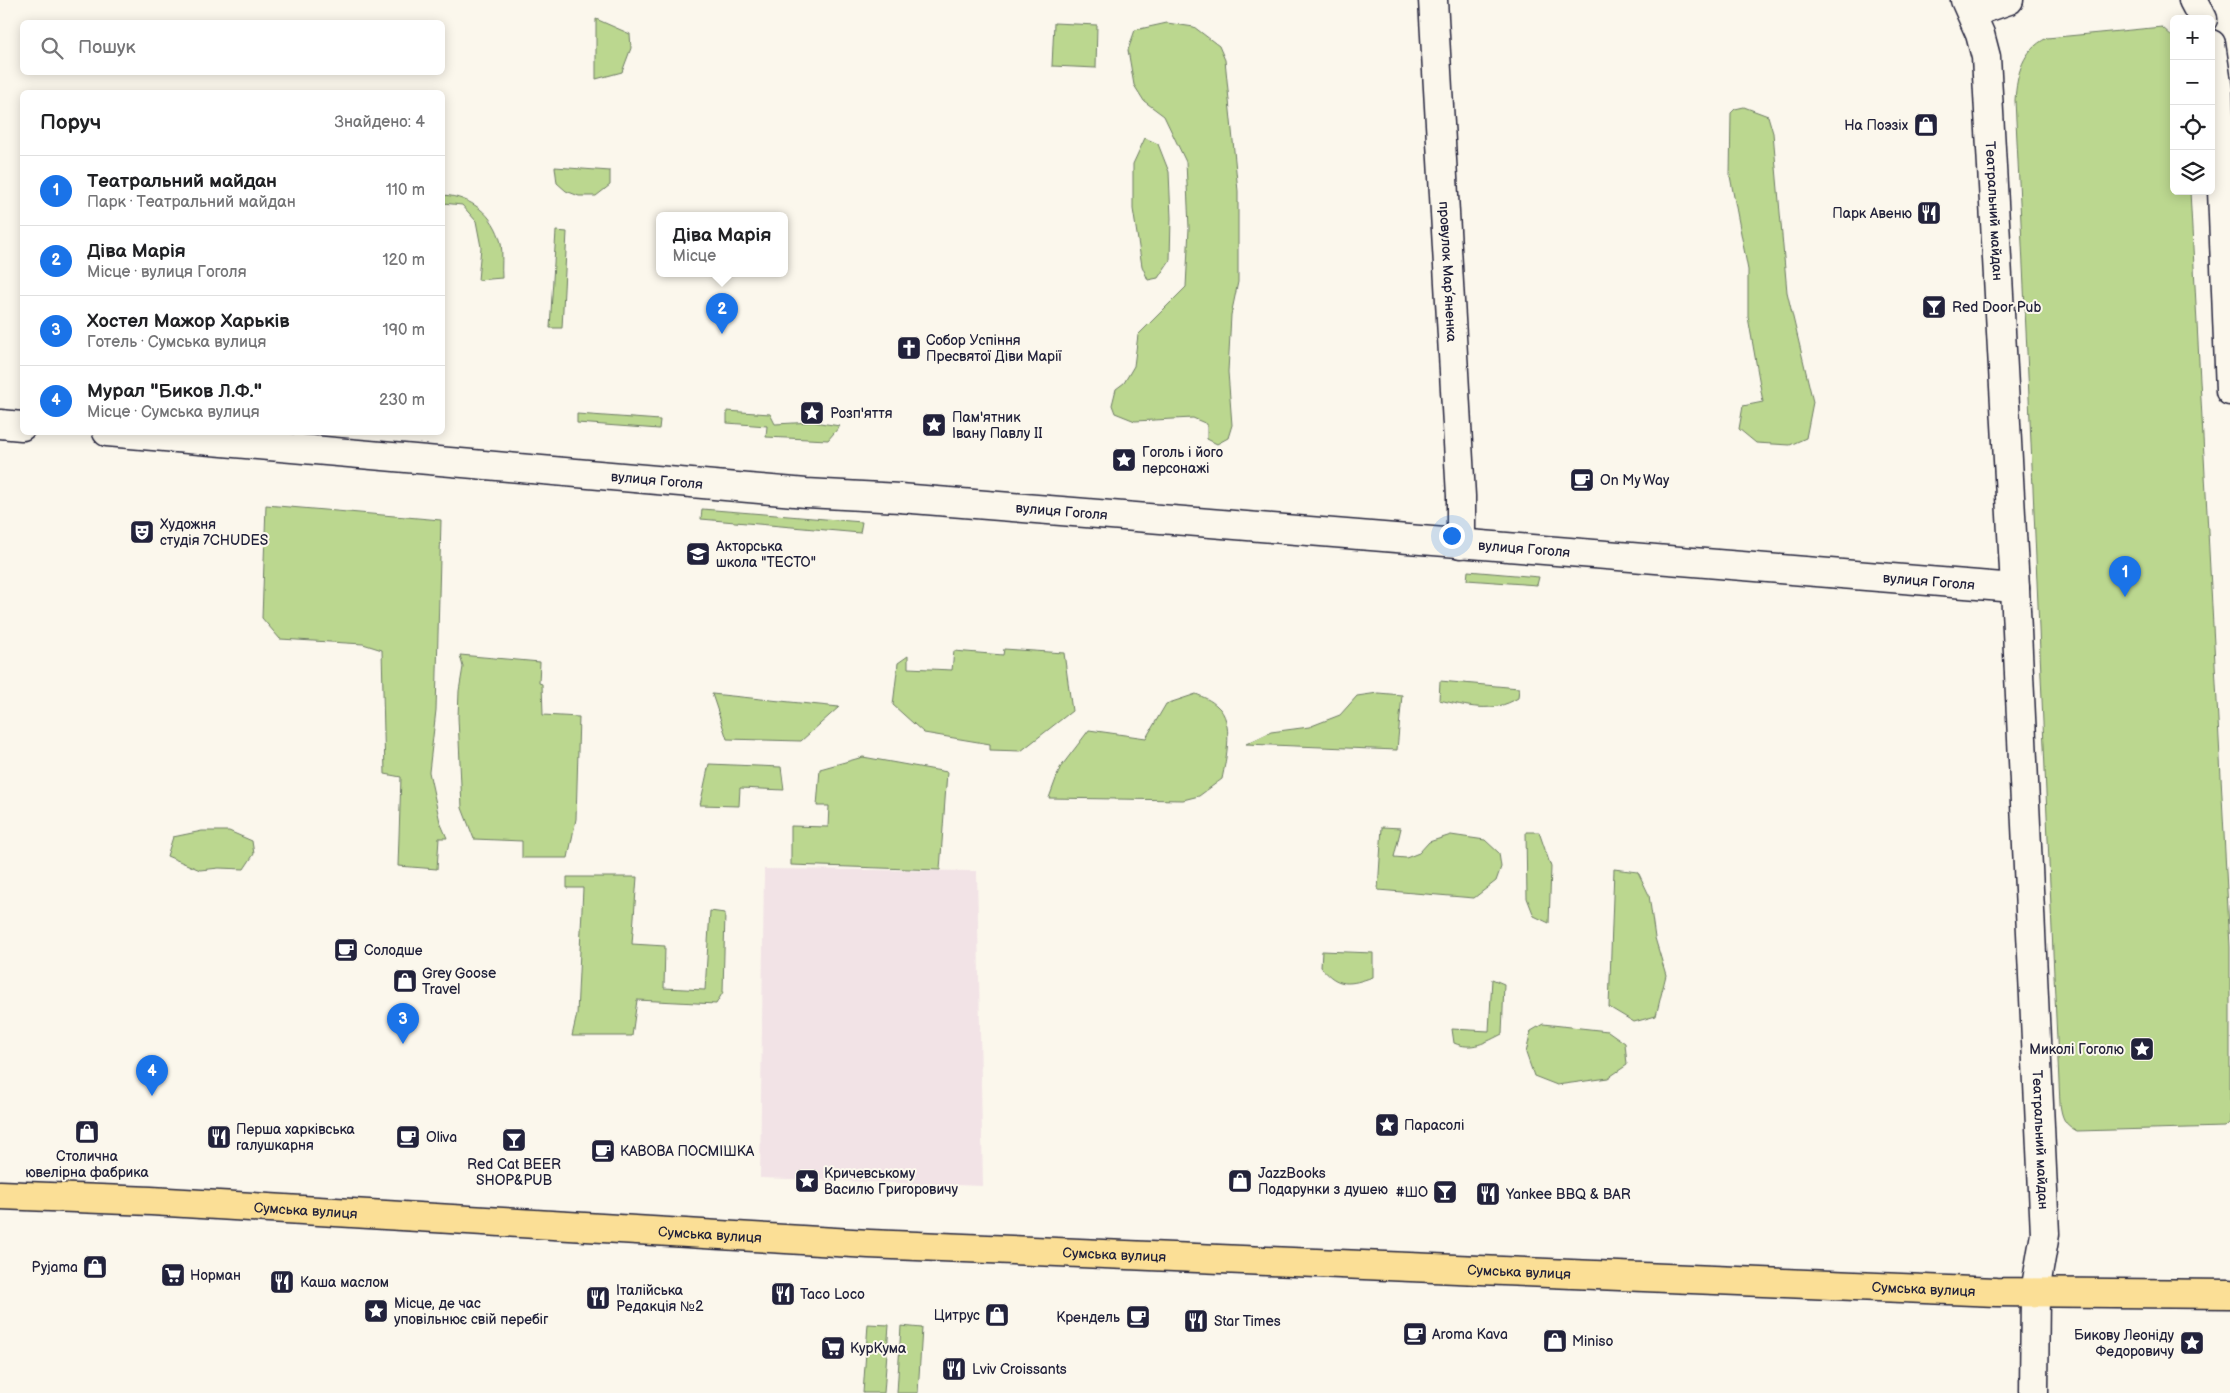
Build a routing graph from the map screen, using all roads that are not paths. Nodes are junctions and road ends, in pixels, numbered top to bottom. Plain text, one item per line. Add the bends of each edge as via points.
1 (1433, 0) edge
2 (2009, 0) edge
3 (2193, 0) edge
4 (1969, 6) edge
5 (2201, 15) edge
6 (2230, 47) edge
7 (2213, 60) edge
8 (2218, 90) junction
9 (2230, 391) edge
10 (0, 424) edge
11 (20, 426) edge
12 (141, 435) edge
13 (1461, 544) junction
14 (2015, 588) junction
15 (0, 1195) edge
16 (2035, 1292) junction
17 (2230, 1294) edge
18 (2034, 1393) edge

1 - 13 street, провулок Мар’яненка
2 - 4 street
3 - 5 street
4 - 14 street, Театральний майдан via 1986,57
6 - 8 street
7 - 8 street
8 - 9 street
10 - 11 street
12 - 13 street, вулиця Гоголя via 806,493 909,498
13 - 14 street, вулиця Гоголя
14 - 16 street, Театральний майдан via 2045,1234
15 - 16 main road, Сумська вулиця via 869,1244
16 - 17 main road, Сумська вулиця
16 - 18 street, Театральний майдан

